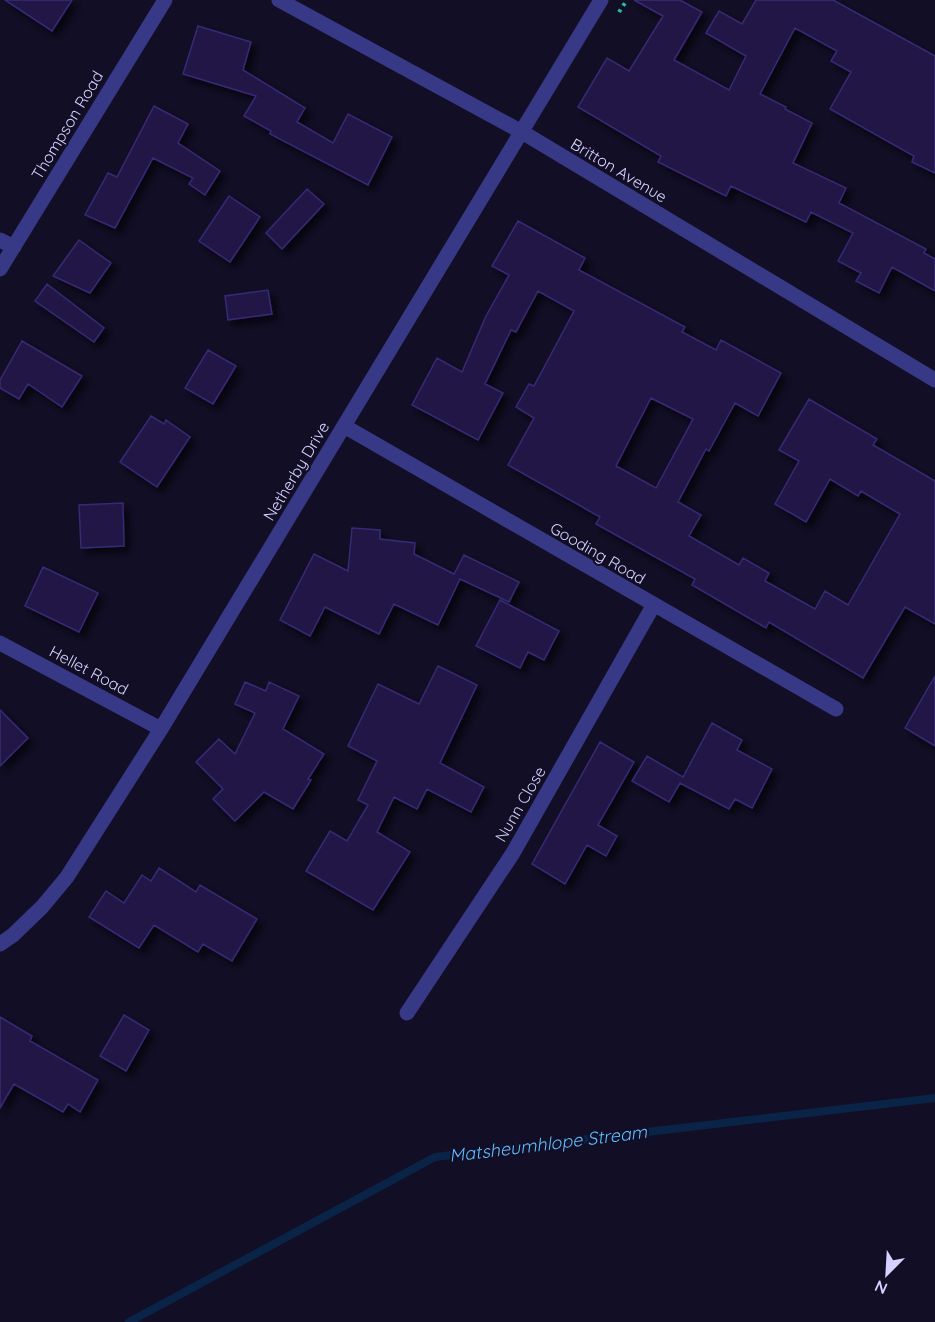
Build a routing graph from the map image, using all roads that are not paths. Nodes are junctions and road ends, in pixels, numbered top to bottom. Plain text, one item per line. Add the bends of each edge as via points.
1 (165, 0) edge
2 (279, 0) edge
3 (601, 0) edge
4 (522, 132) junction
5 (7, 244) edge
6 (0, 269) edge
7 (935, 380) edge
8 (344, 426) junction
9 (653, 606) junction
10 (0, 643) edge
11 (836, 709) dead end
12 (162, 729) junction
13 (0, 945) edge
14 (407, 1013) dead end

1 - 5 street, Thompson Road
2 - 4 street, Britton Avenue
3 - 4 street, Netherby Drive
4 - 7 street, Britton Avenue
4 - 8 street, Netherby Drive
5 - 6 street, Thompson Road
8 - 9 street, Gooding Road
8 - 12 street, Netherby Drive
9 - 11 street, Gooding Road
9 - 14 street, Nunn Close via 513,853
10 - 12 street, Hellet Road
12 - 13 street, Netherby Drive via 67,877 42,908

